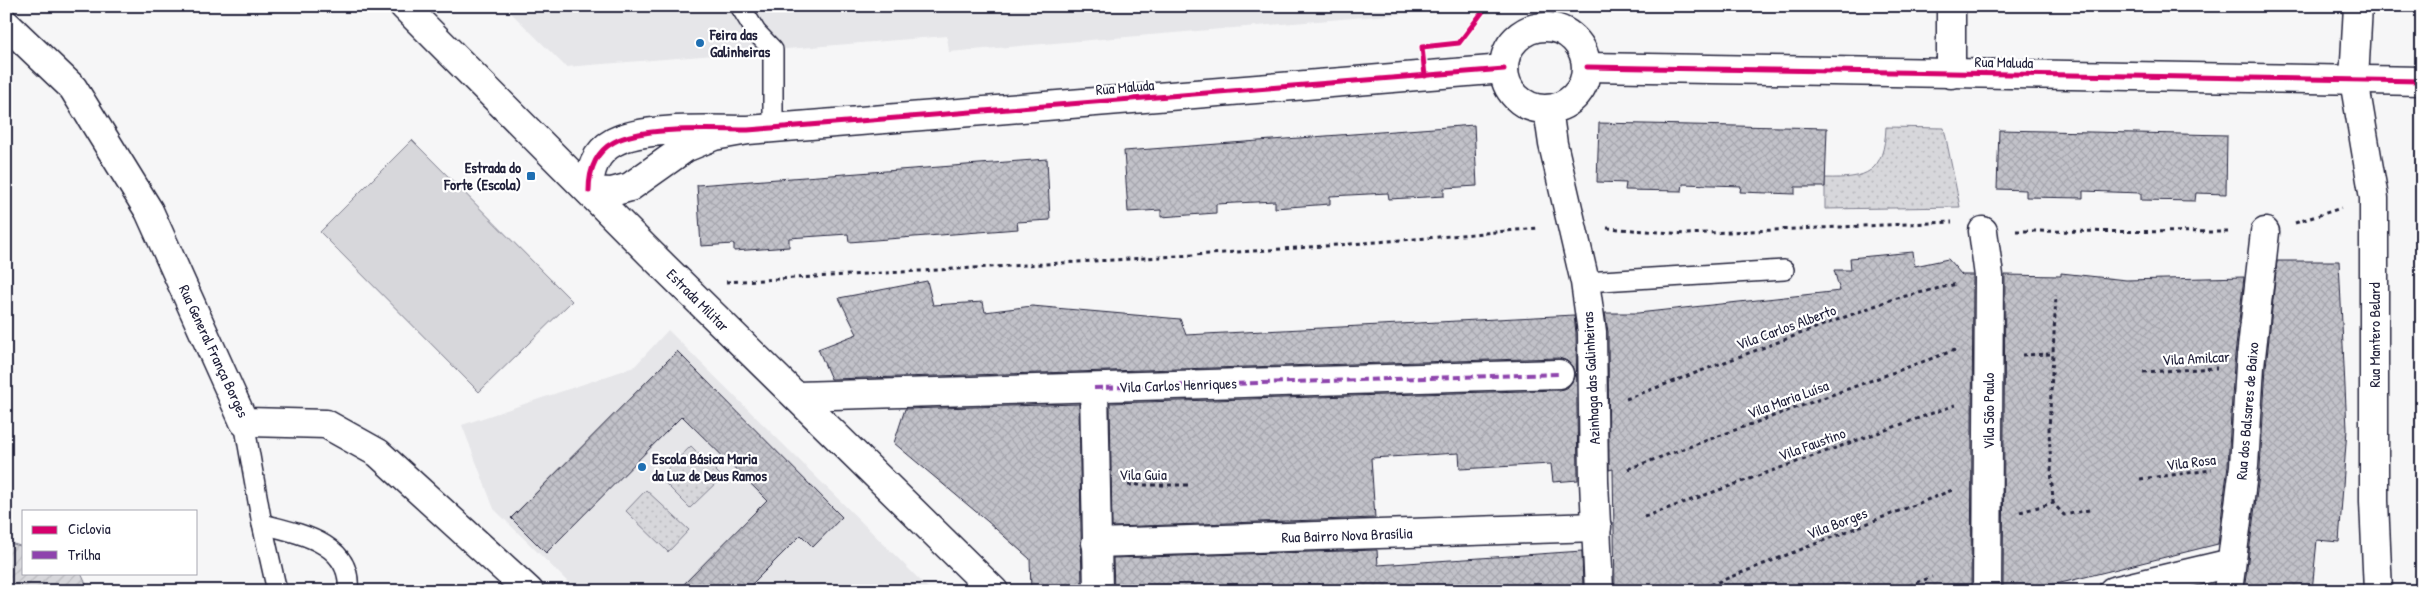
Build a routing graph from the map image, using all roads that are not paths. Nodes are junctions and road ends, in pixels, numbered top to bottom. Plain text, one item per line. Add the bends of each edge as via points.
1 (404, 6) edge
2 (740, 6) edge
3 (1952, 6) edge
4 (2358, 6) edge
5 (1539, 16) edge
6 (6, 24) edge
7 (1587, 68) junction
8 (1504, 69) junction
9 (1951, 74) junction
10 (2354, 80) junction
11 (2422, 81) edge
12 (1548, 109) junction
13 (761, 129) junction
14 (589, 192) junction
15 (1979, 226) road end
16 (2265, 232) road end
17 (1784, 270) dead end
18 (1584, 282) junction
19 (1560, 374) dead end
20 (1094, 388) junction
21 (797, 396) junction
22 (244, 422) junction
23 (262, 524) junction
24 (1597, 527) junction
25 (1096, 543) junction
26 (2231, 563) junction
27 (277, 591) edge
28 (348, 591) edge
29 (529, 591) edge
30 (994, 591) edge
31 (1098, 591) edge
32 (1599, 591) edge
33 (1987, 591) edge
34 (2113, 591) edge
35 (2228, 591) edge
36 (2378, 591) edge

1 - 14 street, Estrada Militar
2 - 13 lane via 756,32 773,50
3 - 9 street
4 - 10 street, Rua Mantero Belard
5 - 7 street via 1572,36 1580,45
5 - 8 street via 1513,42 1505,58
6 - 22 street, Rua General França Borges via 73,88 149,211
7 - 9 street, Rua Maluda
7 - 12 street via 1577,94 1567,104
8 - 12 street via 1506,84 1514,96 1525,105
8 - 13 street, Rua Maluda
9 - 10 street, Rua Maluda
10 - 11 street, Rua Maluda
10 - 36 street, Rua Mantero Belard via 2374,198 2374,501
12 - 18 street, Azinhaga das Galinheiras
13 - 14 street via 714,136 684,148 630,187 612,192
13 - 14 street via 675,130 612,142 592,167
14 - 21 street, Estrada Militar
15 - 33 street, Vila São Paulo via 1989,276
16 - 26 street, Rua dos Balsares de Baixo via 2250,366 2244,466
17 - 18 lane
18 - 24 street, Azinhaga das Galinheiras via 1592,332
19 - 20 street, Vila Carlos Henriques
20 - 21 street, Vila Carlos Henriques
20 - 25 street
21 - 30 street, Estrada Militar
22 - 23 lane
22 - 29 street, Rua General França Borges via 326,424 378,453
23 - 27 lane
23 - 28 lane via 309,536 327,545 343,564 349,582
24 - 25 street, Rua Bairro Nova Brasília
24 - 32 street, Azinhaga das Galinheiras
25 - 31 street
26 - 34 street
26 - 35 street, Rua dos Balsares de Baixo

